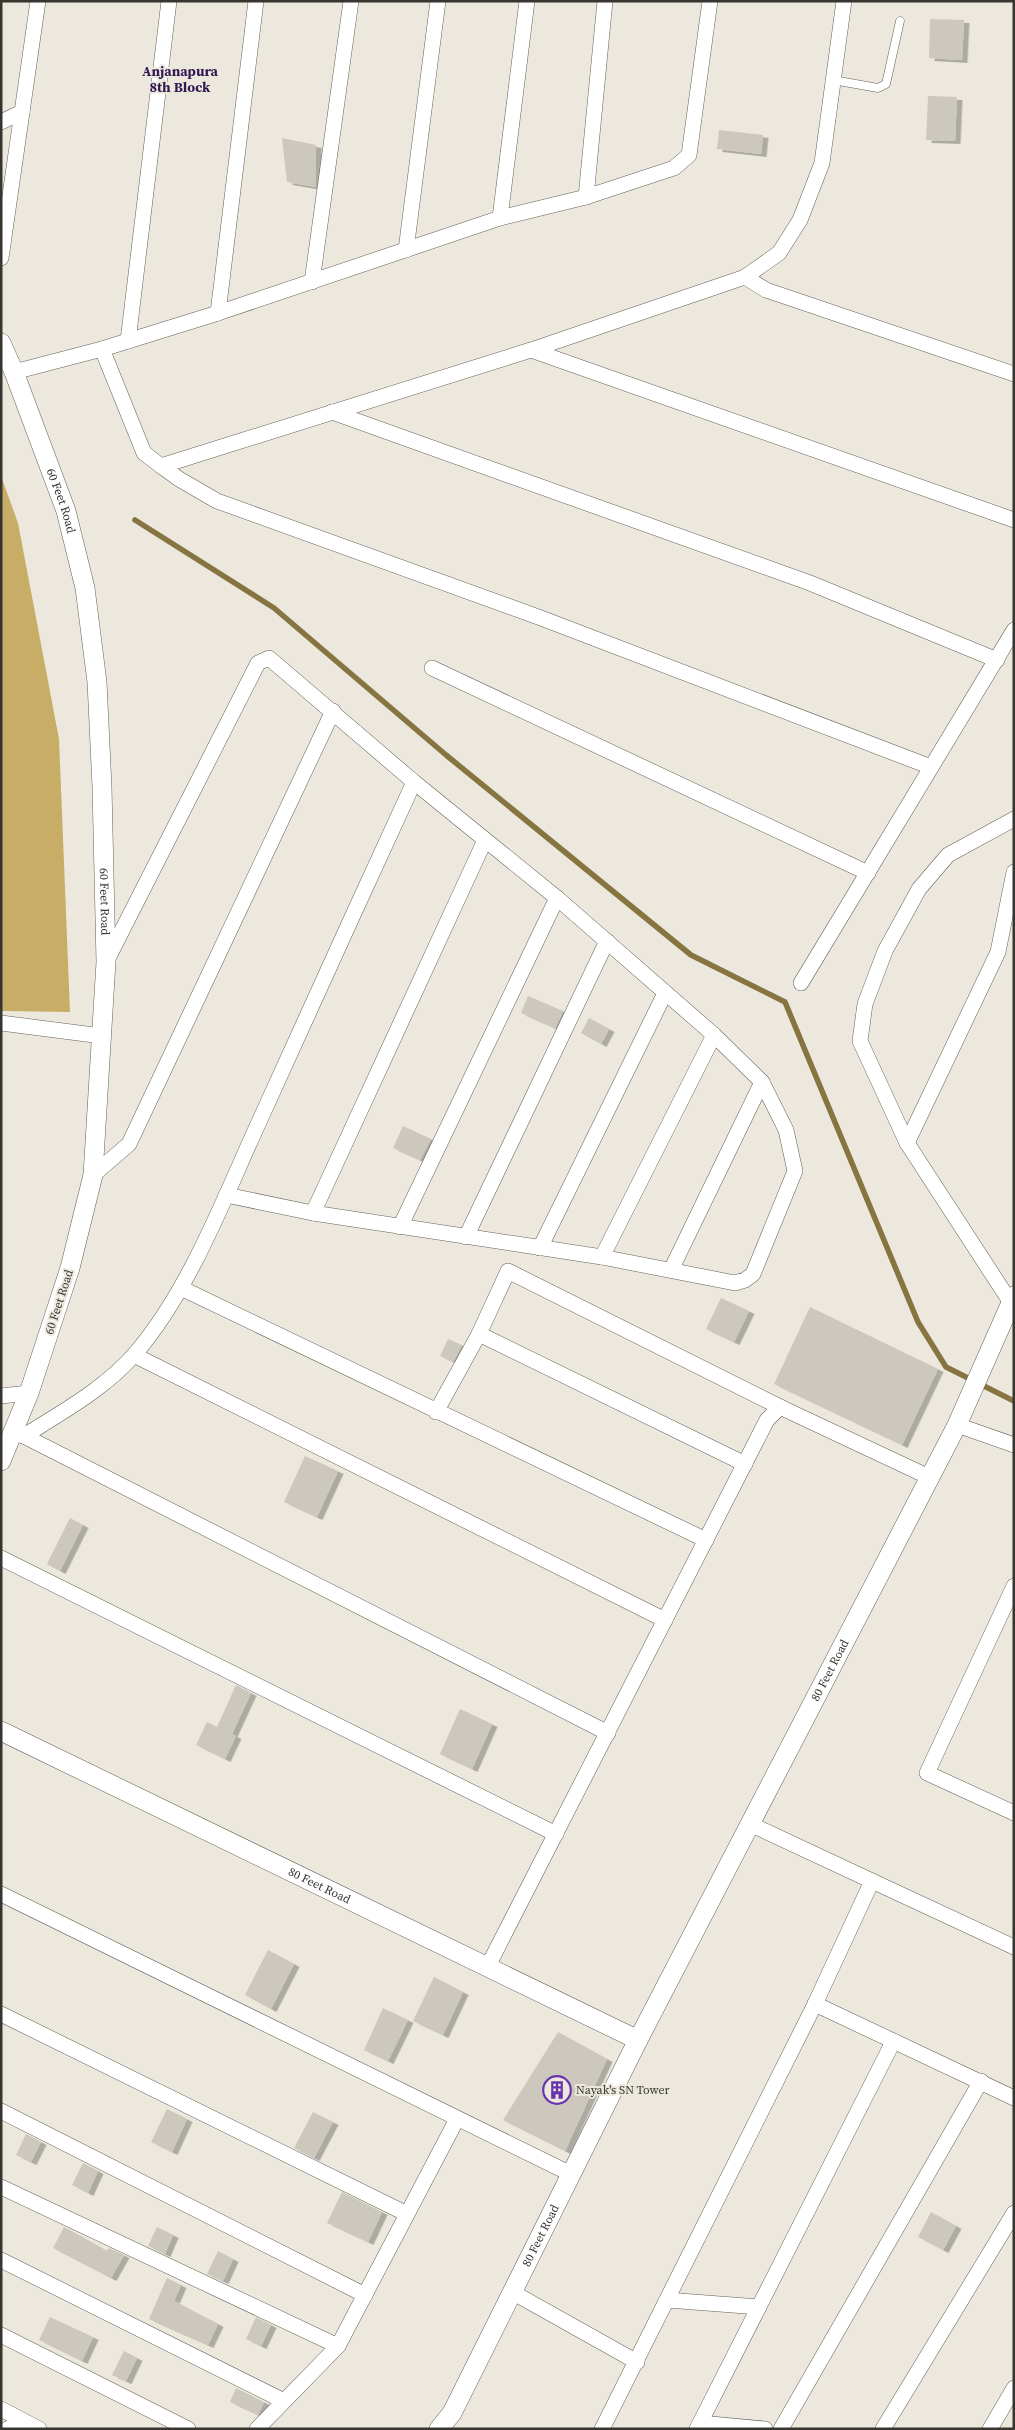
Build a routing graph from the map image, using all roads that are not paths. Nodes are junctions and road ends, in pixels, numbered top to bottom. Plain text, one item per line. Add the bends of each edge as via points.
1 (38, 1) edge
2 (169, 1) edge
3 (256, 1) edge
4 (351, 1) edge
5 (438, 1) edge
6 (527, 1) edge
7 (605, 1) edge
8 (710, 1) edge
9 (844, 1) edge
10 (900, 20) dead end
11 (833, 80) junction
12 (22, 112) junction
13 (1, 122) edge
14 (586, 197) junction
15 (500, 218) junction
16 (406, 250) junction
17 (1, 258) edge
18 (745, 277) junction
19 (312, 282) junction
20 (218, 313) junction
21 (128, 341) junction
22 (1, 343) edge
23 (102, 349) junction
24 (531, 350) junction
25 (14, 372) junction
26 (1014, 374) edge
27 (332, 412) junction
28 (161, 466) junction
29 (1014, 520) edge
30 (1014, 630) edge
31 (997, 660) junction
32 (432, 668) dead end
33 (333, 712) junction
34 (931, 766) junction
35 (414, 782) junction
36 (1014, 820) edge
37 (485, 840) junction
38 (1014, 872) edge
39 (868, 873) junction
40 (557, 898) junction
41 (607, 941) junction
42 (106, 962) junction
43 (801, 983) dead end
44 (665, 993) junction
45 (1, 1024) edge
46 (714, 1035) junction
47 (102, 1036) junction
48 (762, 1082) junction
49 (907, 1143) junction
50 (93, 1175) junction
51 (226, 1195) junction
52 (313, 1213) junction
53 (400, 1227) junction
54 (466, 1237) junction
55 (540, 1248) junction
56 (602, 1257) junction
57 (671, 1270) junction
58 (181, 1288) junction
59 (1013, 1300) edge
60 (479, 1334) junction
61 (134, 1354) junction
62 (29, 1392) junction
63 (1, 1396) edge
64 (780, 1408) junction
65 (436, 1412) junction
66 (957, 1425) junction
67 (19, 1434) junction
68 (1014, 1445) edge
69 (1, 1461) edge
70 (745, 1464) junction
71 (930, 1477) junction
72 (706, 1540) junction
73 (1, 1558) edge
74 (1014, 1586) edge
75 (666, 1620) junction
76 (1, 1731) edge
77 (608, 1733) junction
78 (1014, 1813) edge
79 (750, 1824) junction
80 (556, 1834) junction
81 (872, 1881) junction
82 (1, 1894) edge
83 (1014, 1947) edge
84 (488, 1966) junction
85 (815, 2004) junction
86 (1, 2014) edge
87 (638, 2040) junction
88 (893, 2042) junction
89 (981, 2082) junction
90 (1014, 2098) edge
91 (1, 2110) edge
92 (458, 2119) junction
93 (571, 2174) junction
94 (1, 2187) edge
95 (1014, 2213) edge
96 (408, 2214) junction
97 (1, 2260) edge
98 (512, 2292) junction
99 (365, 2295) junction
100 (667, 2300) junction
101 (759, 2307) junction
102 (1, 2335) edge
103 (338, 2346) junction
104 (637, 2362) junction
105 (1014, 2388) edge
106 (284, 2401) junction
107 (1, 2409) edge
108 (25, 2422) junction
109 (698, 2426) edge
110 (7, 2429) edge
111 (39, 2429) edge
112 (188, 2429) edge
113 (257, 2429) edge
114 (439, 2429) edge
115 (602, 2429) edge
116 (765, 2429) edge
117 (781, 2429) edge
118 (883, 2429) edge
119 (990, 2429) edge

1 - 12 street
2 - 21 street
3 - 20 street
4 - 19 street
5 - 16 street
6 - 15 street
7 - 14 street
8 - 14 street via 689,156 674,168
9 - 11 street
10 - 11 lane via 886,84 878,88
11 - 18 street via 822,163 800,220 779,253
12 - 13 street
12 - 17 street
14 - 15 street
15 - 16 street
16 - 19 street
18 - 24 street
18 - 26 street via 766,290
19 - 20 street
20 - 21 street
21 - 23 street
22 - 25 street, 60 Feet Road
23 - 25 street
23 - 28 street via 144,453
24 - 27 street
24 - 29 street
25 - 42 street, 60 Feet Road via 66,511 85,588 97,682
27 - 28 street
27 - 31 street via 810,583
28 - 34 street via 217,501 541,618
30 - 31 street
31 - 34 street
32 - 39 street
33 - 35 street
33 - 42 street via 269,658 258,663
33 - 50 street via 129,1144
34 - 39 street
35 - 37 street
35 - 51 street
36 - 49 street via 948,855 918,889 885,951 865,1004 860,1041
37 - 40 street
37 - 52 street
38 - 49 street via 998,952
39 - 43 street
40 - 41 street
40 - 53 street
41 - 44 street
41 - 54 street
42 - 47 street, 60 Feet Road
44 - 46 street
44 - 55 street
45 - 47 street
46 - 48 street
46 - 56 street
47 - 50 street, 60 Feet Road
48 - 57 street
48 - 57 street via 786,1130 795,1171 753,1274 735,1283
49 - 59 street
50 - 62 street, 60 Feet Road via 70,1268
51 - 52 street
51 - 58 street
52 - 53 street
53 - 54 street
54 - 55 street
55 - 56 street
56 - 57 street
58 - 61 street
58 - 65 street
59 - 66 street, 80 Feet Road
60 - 64 street via 508,1271
60 - 65 street
60 - 70 street
61 - 67 street via 103,1383 66,1410
61 - 75 street
62 - 63 street
62 - 67 street, 60 Feet Road
64 - 70 street via 767,1420
64 - 71 street
65 - 72 street
66 - 68 street
66 - 71 street, 80 Feet Road
67 - 69 street, 60 Feet Road
67 - 77 street
70 - 72 street
71 - 79 street, 80 Feet Road
72 - 75 street
73 - 80 street
74 - 78 street via 926,1773
75 - 77 street
76 - 84 street, 80 Feet Road
77 - 80 street
79 - 81 street
79 - 87 street, 80 Feet Road
80 - 84 street
81 - 83 street
81 - 85 street
82 - 92 street
84 - 87 street, 80 Feet Road
85 - 88 street
85 - 100 street
86 - 96 street
87 - 93 street, 80 Feet Road
88 - 89 street
88 - 101 street
89 - 90 street
89 - 117 street
91 - 99 street
92 - 93 street
92 - 96 street
93 - 98 street, 80 Feet Road
94 - 103 street
95 - 118 street
96 - 99 street
97 - 106 street
98 - 104 street
98 - 114 street, 80 Feet Road via 452,2413
99 - 103 street
100 - 101 street
100 - 104 street
101 - 109 street
102 - 112 street
103 - 106 street
104 - 115 street
105 - 119 street
106 - 113 street
107 - 108 street
108 - 110 street
108 - 111 street
109 - 116 street

